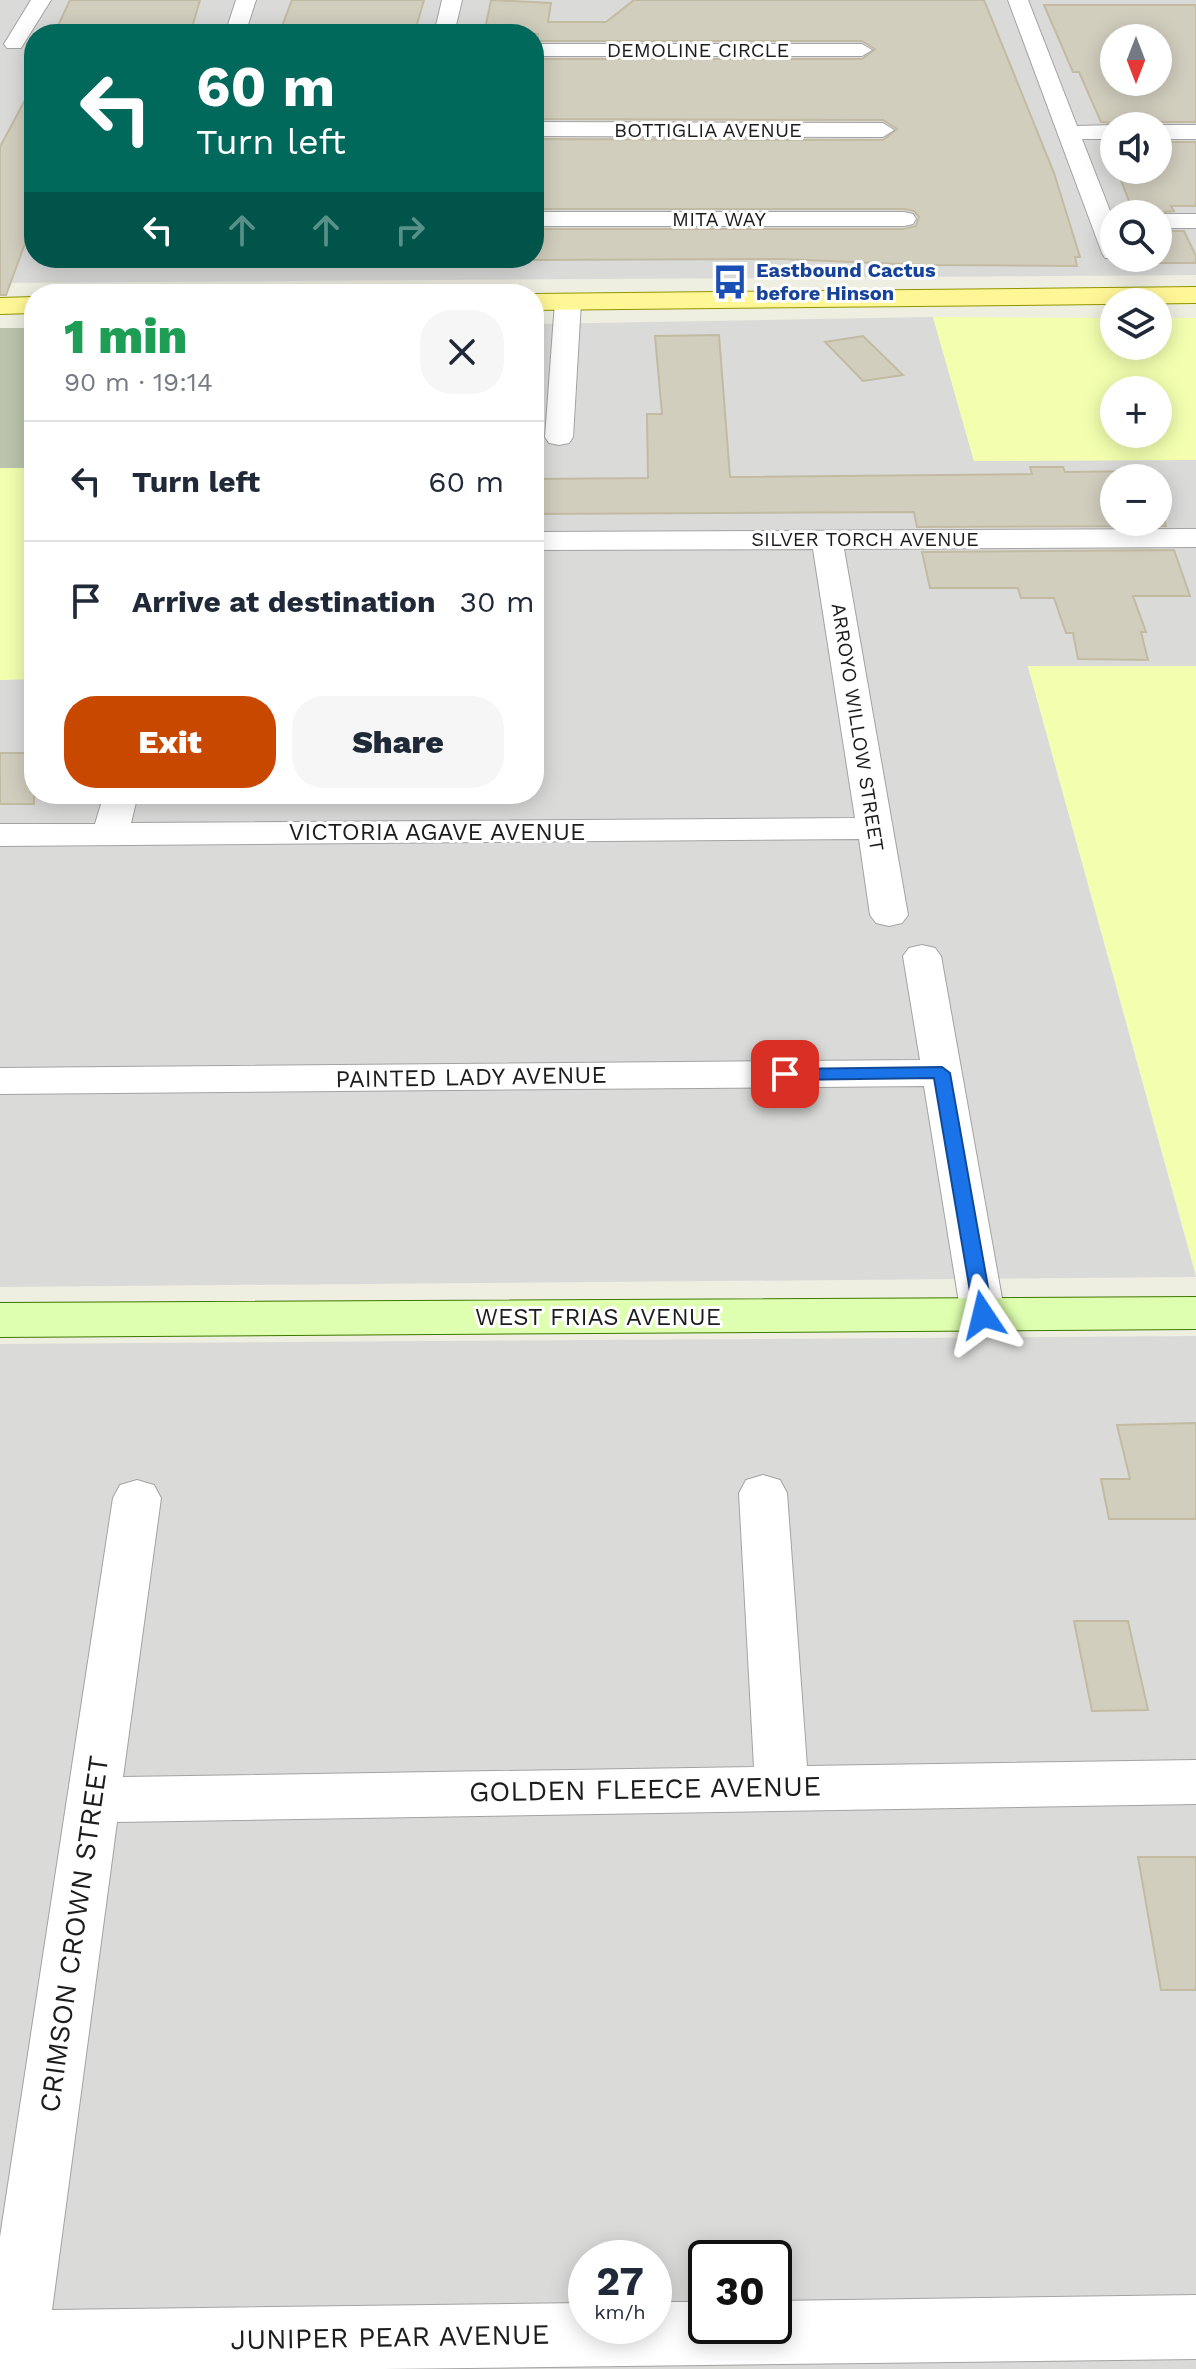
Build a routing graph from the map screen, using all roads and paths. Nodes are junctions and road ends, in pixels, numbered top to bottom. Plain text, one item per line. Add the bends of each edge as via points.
1 (41, 0) edge
2 (246, 0) edge
3 (452, 0) edge
4 (1018, 0) edge
5 (30, 24) edge
6 (238, 24) edge
7 (446, 24) edge
8 (24, 39) edge
9 (544, 50) edge
10 (862, 50) dead end
11 (16, 57) dead end
12 (544, 129) edge
13 (883, 130) dead end
14 (1100, 132) edge
15 (1172, 132) edge
16 (1196, 132) edge
17 (1067, 133) junction
18 (1100, 204) edge
19 (544, 219) edge
20 (904, 219) dead end
21 (1172, 221) edge
22 (1196, 221) edge
23 (1196, 295) edge
24 (544, 302) edge
25 (568, 302) junction
26 (24, 305) edge
27 (0, 306) edge
28 (559, 437) dead end
29 (1196, 538) edge
30 (827, 539) junction
31 (544, 541) edge
32 (118, 804) edge
33 (505, 804) edge
34 (874, 828) junction
35 (504, 831) junction
36 (110, 834) junction
37 (0, 835) edge
38 (889, 915) dead end
39 (922, 956) dead end
40 (942, 1073) junction
41 (0, 1081) edge
42 (1196, 1313) edge
43 (983, 1315) junction
44 (0, 1320) edge
45 (763, 1493) dead end
46 (137, 1498) dead end
47 (1196, 1782) edge
48 (782, 1787) junction
49 (94, 1800) junction
50 (1196, 2327) edge
51 (14, 2355) edge

1 - 5 street
2 - 6 street
3 - 7 street
4 - 17 street
8 - 11 street
9 - 10 street, DEMOLINE CIRCLE
12 - 13 street, BOTTIGLIA AVENUE
14 - 17 street
15 - 16 street
17 - 18 street
19 - 20 street, MITA WAY
21 - 22 street
23 - 25 main road
24 - 25 main road
25 - 28 street
26 - 27 main road
29 - 30 street, SILVER TORCH AVENUE
30 - 31 street, SILVER TORCH AVENUE
30 - 34 street, ARROYO WILLOW STREET
32 - 36 street
33 - 35 street
34 - 35 street, VICTORIA AGAVE AVENUE
34 - 38 street, ARROYO WILLOW STREET
35 - 36 street, VICTORIA AGAVE AVENUE
36 - 37 street, VICTORIA AGAVE AVENUE
39 - 40 street
40 - 41 street, PAINTED LADY AVENUE
40 - 43 street
42 - 43 street, WEST FRIAS AVENUE
43 - 44 street, WEST FRIAS AVENUE
45 - 48 street
46 - 49 street, CRIMSON CROWN STREET
47 - 48 street, GOLDEN FLEECE AVENUE
48 - 49 street, GOLDEN FLEECE AVENUE
49 - 51 street, CRIMSON CROWN STREET
50 - 51 street, JUNIPER PEAR AVENUE

